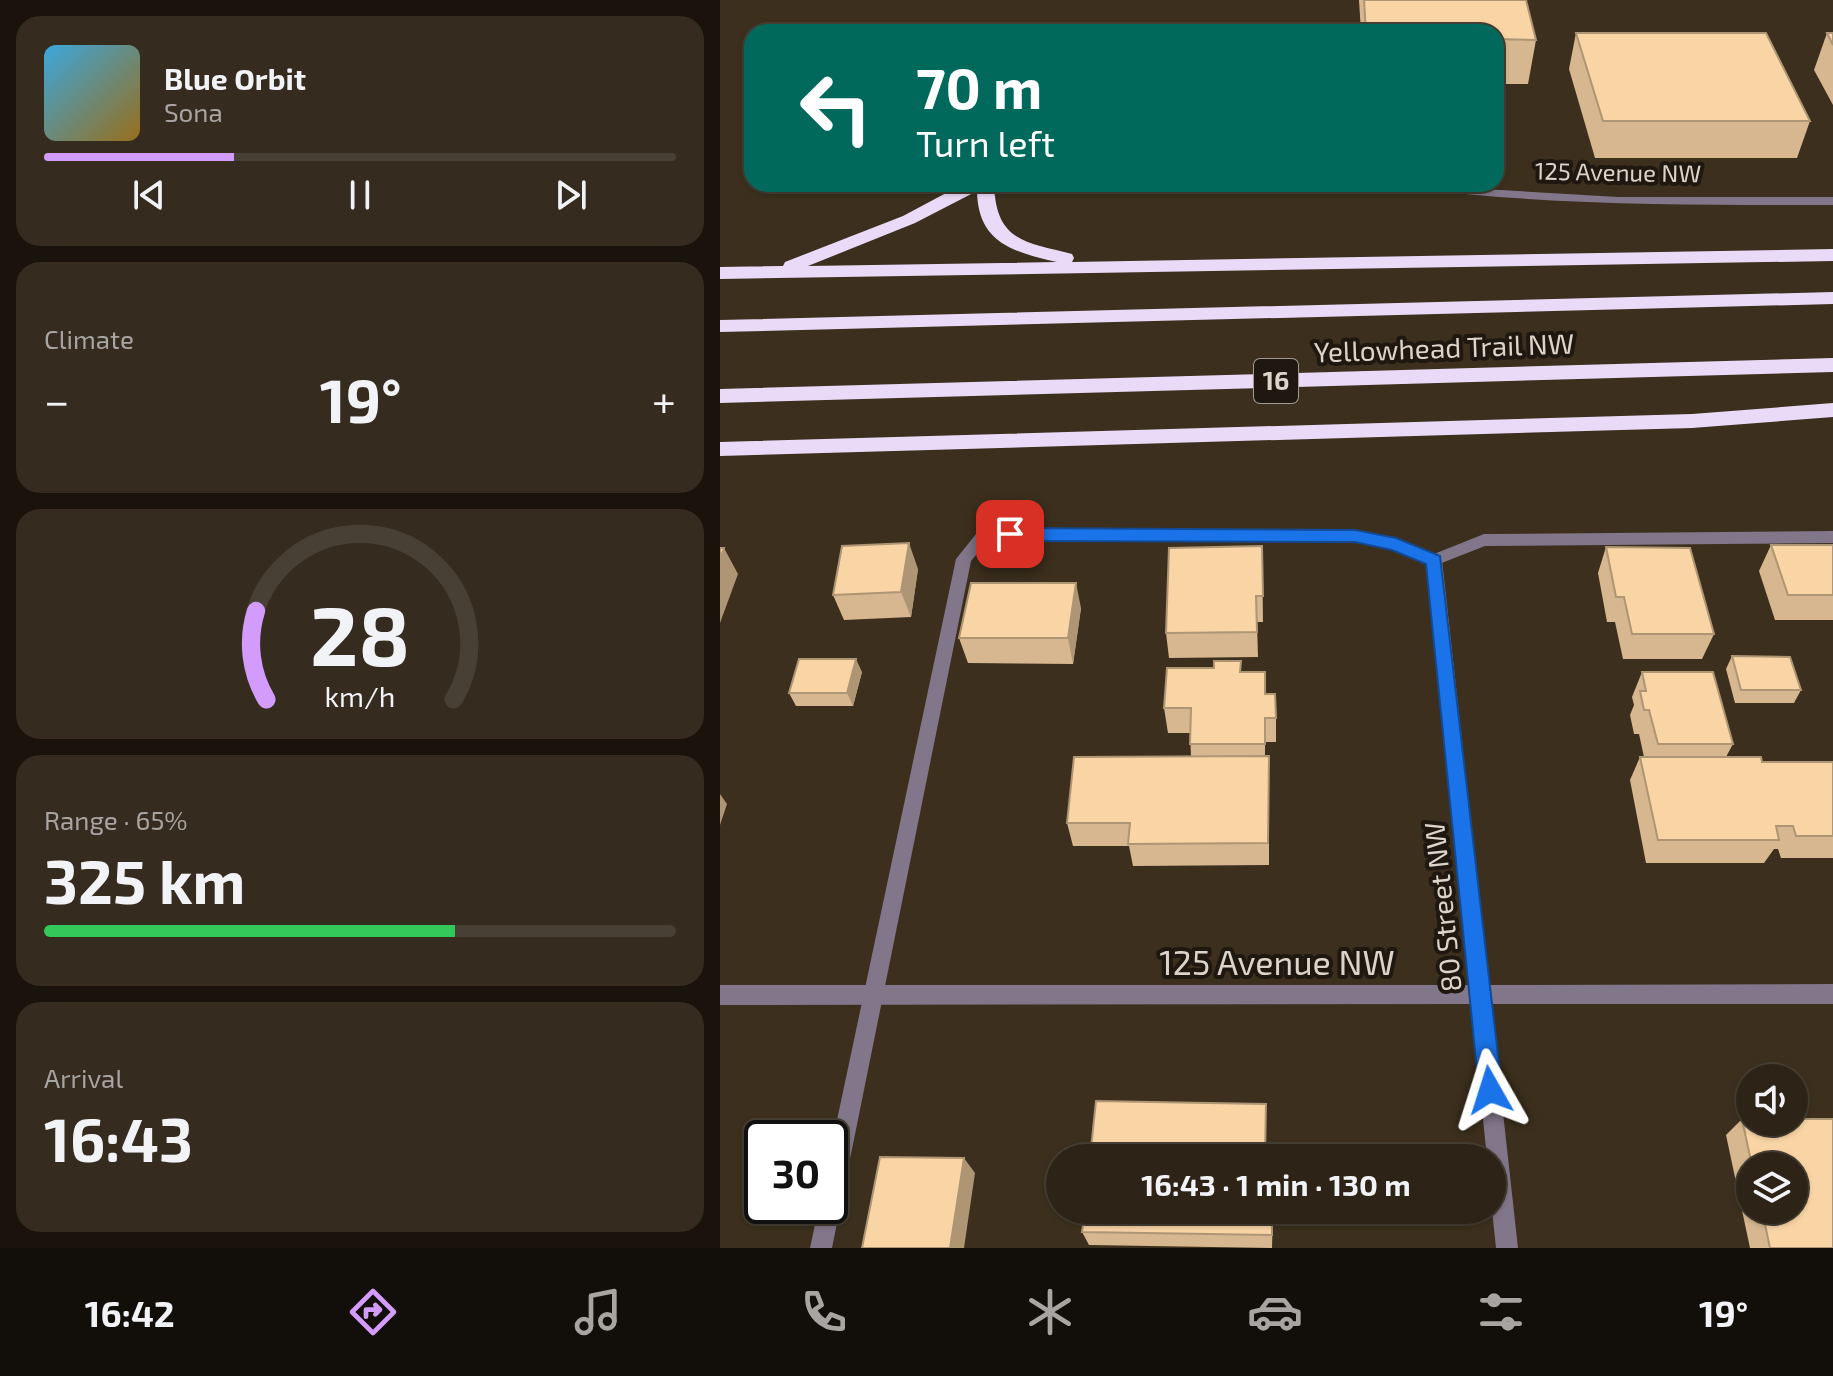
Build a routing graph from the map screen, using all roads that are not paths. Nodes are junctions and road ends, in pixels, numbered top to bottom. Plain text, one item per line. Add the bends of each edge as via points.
1 (963, 192) edge
2 (985, 192) edge
3 (1456, 192) edge
4 (1833, 201) edge
5 (1833, 255) edge
6 (1114, 268) junction
7 (782, 271) junction
8 (720, 273) edge
9 (1833, 298) edge
10 (720, 326) edge
11 (1833, 365) edge
12 (720, 396) edge
13 (1833, 410) edge
14 (720, 449) edge
15 (1833, 537) edge
16 (1434, 560) junction
17 (1833, 994) edge
18 (720, 995) edge
19 (875, 995) junction
20 (1480, 995) junction
21 (821, 1248) edge
22 (1507, 1248) edge

1 - 7 highway via 899,226
2 - 6 highway via 989,225 1020,249
3 - 4 street, 125 Avenue NW via 1592,201
5 - 6 highway
6 - 7 highway
7 - 8 highway
9 - 10 highway, Yellowhead Trail NW
11 - 12 highway, Yellowhead Trail NW / 16
13 - 14 highway via 1692,421
15 - 16 street via 1484,540
16 - 19 street via 1396,544 1355,536 981,538 964,559
16 - 20 street, 80 Street NW
17 - 20 street, 125 Avenue NW
18 - 19 street, 125 Avenue NW
19 - 20 street, 125 Avenue NW
19 - 21 street
20 - 22 street, 80 Street NW

